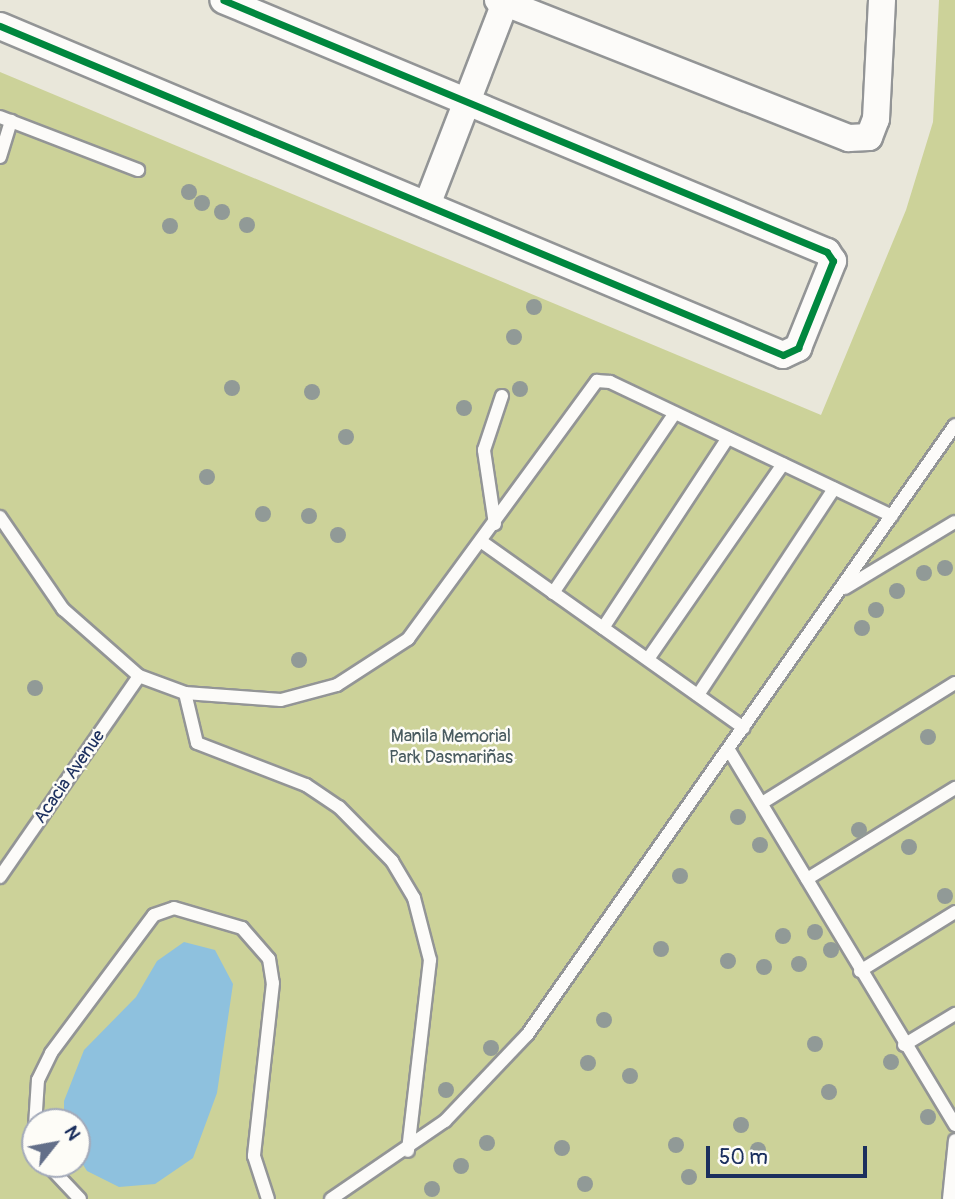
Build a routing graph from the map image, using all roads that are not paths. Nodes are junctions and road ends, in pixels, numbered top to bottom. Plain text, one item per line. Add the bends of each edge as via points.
1 (223, 0) edge
2 (882, 0) edge
3 (502, 1) edge
4 (0, 26) edge
5 (466, 102) junction
6 (6, 119) edge
7 (0, 157) edge
8 (138, 170) dead end
9 (427, 205) junction
10 (502, 396) dead end
11 (675, 413) junction
12 (955, 426) edge
13 (728, 438) junction
14 (783, 464) junction
15 (834, 489) junction
16 (892, 516) junction
17 (0, 517) edge
18 (955, 522) edge
19 (495, 524) junction
20 (482, 542) junction
21 (838, 592) junction
22 (553, 593) junction
23 (603, 628) junction
24 (648, 659) junction
25 (139, 676) junction
26 (955, 683) edge
27 (185, 693) junction
28 (698, 695) junction
29 (744, 727) junction
30 (730, 750) junction
31 (955, 788) edge
32 (762, 803) junction
33 (0, 877) edge
34 (807, 879) junction
35 (955, 912) edge
36 (860, 971) junction
37 (955, 1014) edge
38 (904, 1045) junction
39 (36, 1108) edge
40 (955, 1125) edge
41 (955, 1140) edge
42 (408, 1150) junction
43 (60, 1178) edge
44 (80, 1199) edge
45 (268, 1199) edge
46 (331, 1199) edge
47 (949, 1199) edge

1 - 5 street
2 - 3 street via 876,119 869,137 849,138
3 - 5 street
4 - 9 street
5 - 9 street
5 - 9 street via 827,252 833,261 798,348 783,355
6 - 7 lane
6 - 8 lane
10 - 19 lane via 484,450
11 - 13 lane
11 - 19 lane via 597,381
11 - 22 lane
12 - 16 lane
13 - 14 lane
13 - 23 lane
14 - 15 lane
14 - 24 lane
15 - 16 lane
15 - 28 lane
16 - 21 lane
17 - 25 lane via 63,609
18 - 21 lane
19 - 20 lane
20 - 22 lane
20 - 27 lane via 408,639 337,685 281,700
21 - 29 lane
22 - 23 lane
23 - 24 lane
24 - 28 lane
25 - 27 lane
25 - 33 lane, Acacia Avenue
26 - 32 lane
27 - 42 lane via 197,743 306,785 339,807 392,861 414,898 430,960
28 - 29 lane
29 - 30 lane
30 - 32 lane
30 - 42 lane via 527,1035
31 - 34 lane
32 - 34 lane
34 - 36 lane
35 - 36 lane
36 - 38 lane
37 - 38 lane
38 - 40 lane
39 - 45 lane via 38,1080 51,1053 154,915 174,908 242,928 269,959 273,983 254,1156
41 - 47 lane
42 - 46 lane
43 - 44 lane

